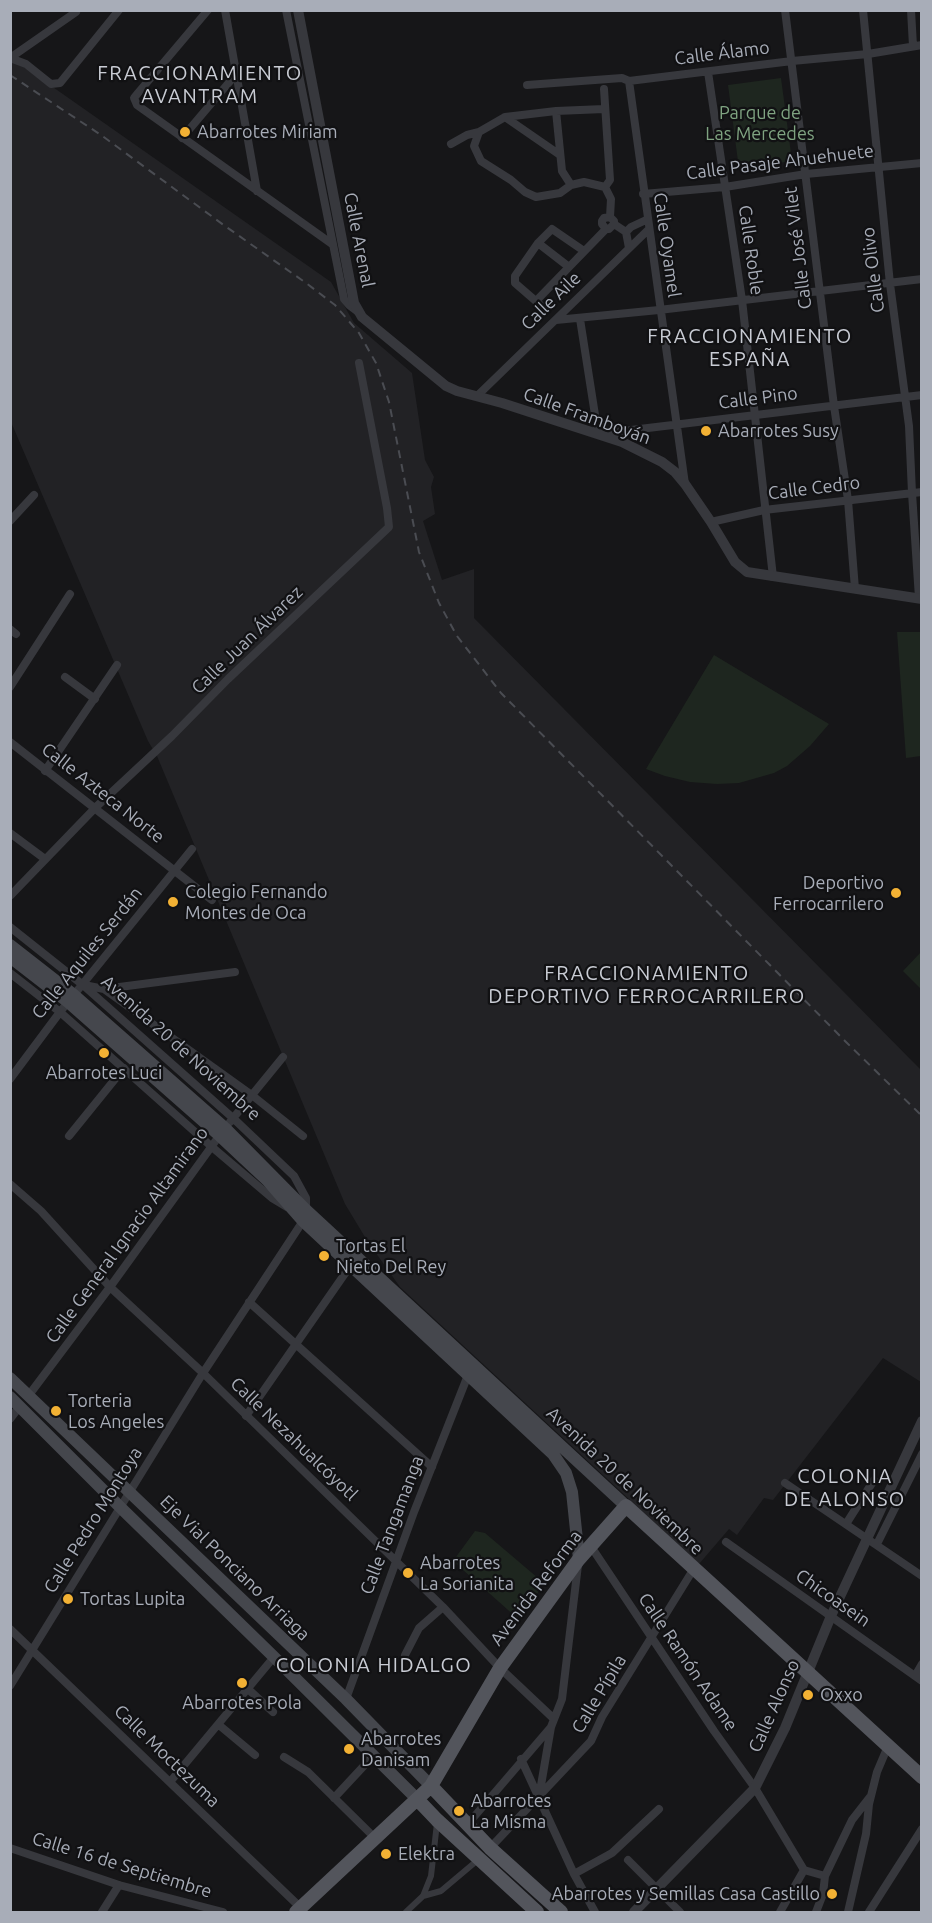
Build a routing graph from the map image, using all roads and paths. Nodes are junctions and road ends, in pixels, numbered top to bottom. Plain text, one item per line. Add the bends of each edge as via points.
1 (119, 10) edge
2 (208, 10) edge
3 (225, 10) edge
4 (286, 10) edge
5 (298, 10) edge
6 (785, 10) edge
7 (863, 10) edge
8 (911, 10) edge
9 (76, 12) dead end
10 (917, 45) edge
11 (868, 54) junction
12 (10, 58) edge
13 (792, 61) junction
14 (708, 72) junction
15 (237, 73) junction
16 (629, 81) junction
17 (527, 85) dead end
18 (604, 89) dead end
19 (604, 109) junction
20 (556, 111) junction
21 (505, 117) junction
22 (479, 132) junction
23 (182, 138) junction
24 (451, 144) dead end
25 (560, 154) junction
26 (921, 163) edge
27 (878, 167) junction
28 (806, 174) junction
29 (571, 185) junction
30 (605, 187) junction
31 (725, 187) junction
32 (257, 191) junction
33 (643, 194) junction
34 (646, 220) junction
35 (610, 223) junction
36 (648, 230) junction
37 (626, 232) junction
38 (332, 243) junction
39 (538, 243) junction
40 (629, 249) junction
41 (584, 251) junction
42 (568, 267) junction
43 (921, 279) edge
44 (890, 284) junction
45 (819, 292) junction
46 (742, 300) junction
47 (536, 301) junction
48 (545, 309) dead end
49 (357, 310) junction
50 (659, 310) junction
51 (580, 319) junction
52 (556, 320) junction
53 (359, 363) dead end
54 (921, 395) edge
55 (477, 396) junction
56 (906, 396) junction
57 (834, 406) junction
58 (755, 415) junction
59 (677, 425) junction
60 (598, 434) junction
61 (685, 484) junction
62 (921, 492) edge
63 (912, 494) junction
64 (34, 495) dead end
65 (848, 500) junction
66 (764, 510) junction
67 (10, 521) edge
68 (711, 522) junction
69 (773, 577) junction
70 (855, 589) junction
71 (70, 594) dead end
72 (920, 598) edge
73 (117, 665) dead end
74 (65, 676) dead end
75 (10, 687) edge
76 (95, 699) junction
77 (10, 742) edge
78 (45, 771) junction
79 (96, 807) junction
80 (10, 832) edge
81 (192, 849) dead end
82 (45, 859) junction
83 (175, 870) junction
84 (10, 896) edge
85 (212, 900) dead end
86 (10, 927) edge
87 (10, 945) edge
88 (10, 957) edge
89 (235, 972) dead end
90 (10, 973) edge
91 (83, 985) junction
92 (104, 989) junction
93 (68, 1003) junction
94 (283, 1057) dead end
95 (124, 1068) junction
96 (10, 1079) edge
97 (253, 1096) junction
98 (226, 1128) junction
99 (69, 1136) dead end
100 (303, 1136) dead end
101 (212, 1147) junction
102 (10, 1184) edge
103 (301, 1214) junction
104 (353, 1262) junction
105 (110, 1287) junction
106 (249, 1302) junction
107 (295, 1344) junction
108 (470, 1370) junction
109 (203, 1373) junction
110 (10, 1378) edge
111 (28, 1395) junction
112 (10, 1396) edge
113 (20, 1406) junction
114 (246, 1416) junction
115 (10, 1419) edge
116 (921, 1421) edge
117 (921, 1454) edge
118 (432, 1467) junction
119 (874, 1480) dead end
120 (785, 1483) dead end
121 (130, 1493) junction
122 (626, 1506) junction
123 (121, 1508) junction
124 (846, 1524) junction
125 (867, 1539) junction
126 (726, 1542) dead end
127 (878, 1544) junction
128 (590, 1545) junction
129 (579, 1559) junction
130 (396, 1562) junction
131 (693, 1570) junction
132 (921, 1576) edge
133 (443, 1607) junction
134 (831, 1616) junction
135 (10, 1629) edge
136 (651, 1639) junction
137 (32, 1649) junction
138 (405, 1655) dead end
139 (274, 1657) junction
140 (921, 1664) edge
141 (500, 1668) junction
142 (808, 1671) junction
143 (918, 1678) edge
144 (10, 1686) edge
145 (248, 1689) junction
146 (346, 1699) junction
147 (273, 1712) dead end
148 (552, 1723) junction
149 (219, 1725) junction
150 (888, 1746) junction
151 (255, 1755) dead end
152 (374, 1755) junction
153 (284, 1757) dead end
154 (521, 1759) junction
155 (921, 1777) edge
156 (170, 1782) junction
157 (431, 1786) junction
158 (755, 1788) junction
159 (871, 1795) junction
160 (539, 1797) junction
161 (334, 1798) junction
162 (417, 1799) junction
163 (658, 1809) dead end
164 (437, 1820) junction
165 (467, 1825) junction
166 (921, 1829) edge
167 (376, 1839) junction
168 (10, 1848) edge
169 (490, 1848) junction
170 (479, 1858) junction
171 (628, 1860) dead end
172 (804, 1870) junction
173 (574, 1874) junction
174 (825, 1876) junction
175 (119, 1885) junction
176 (657, 1890) junction
177 (423, 1896) junction
178 (414, 1910) edge
179 (301, 1911) edge
180 (102, 1912) edge
181 (223, 1912) edge
182 (406, 1912) edge
183 (537, 1912) edge
184 (561, 1912) edge
185 (595, 1912) edge
186 (634, 1912) edge
187 (680, 1912) edge
188 (780, 1912) edge
189 (816, 1912) edge
190 (848, 1912) edge
191 (869, 1912) edge

1 - 12 street via 60,83 51,84 26,64
2 - 23 street via 135,98 137,105
3 - 15 street
4 - 38 street, Calle Arenal
5 - 49 street, Calle Arenal
6 - 13 street, Calle José Vilet
7 - 11 street, Calle Olivo
8 - 10 street
9 - 12 street
10 - 11 street, Calle Álamo
11 - 13 street, Calle Álamo
11 - 27 street, Calle Olivo
13 - 14 street, Calle Álamo
13 - 28 street, Calle José Vilet
14 - 16 street, Calle Álamo
14 - 31 street, Calle Roble
15 - 23 street
15 - 32 street
16 - 17 street, Calle Álamo via 622,78
16 - 33 street, Calle Oyamel
18 - 19 street
19 - 20 street
19 - 30 street via 610,180
20 - 21 street
20 - 25 street
21 - 22 street
21 - 25 street
22 - 24 street
22 - 29 street via 474,146 481,161 525,192 536,197 560,193
23 - 32 street
25 - 29 street via 562,171
26 - 27 street, Calle Pasaje Ahuehuete
27 - 28 street, Calle Pasaje Ahuehuete
27 - 44 street, Calle Olivo
28 - 31 street, Calle Pasaje Ahuehuete
28 - 45 street, Calle José Vilet
29 - 30 street via 584,182
30 - 35 street via 611,199
31 - 33 street, Calle Pasaje Ahuehuete
31 - 46 street, Calle Roble
32 - 38 street
33 - 34 street, Calle Oyamel
34 - 36 street, Calle Oyamel
34 - 37 street
35 - 37 street
35 - 41 street
36 - 40 street, Calle Aile
36 - 50 street, Calle Oyamel
37 - 40 street
38 - 49 street, Calle Arenal via 344,299
39 - 41 street via 549,230 555,229
39 - 42 street
39 - 47 street via 514,279
40 - 52 street, Calle Aile
41 - 42 street
42 - 47 street
43 - 44 street
44 - 45 street
44 - 56 street, Calle Olivo
45 - 46 street
45 - 57 street, Calle José Vilet
46 - 50 street
46 - 58 street, Calle Roble
47 - 48 street
49 - 55 street, Calle Framboyán via 434,378 457,391
50 - 51 street
50 - 59 street, Calle Oyamel
51 - 52 street
51 - 60 street
52 - 55 street, Calle Aile
53 - 79 street, Calle Juan Álvarez via 389,527
54 - 56 street, Calle Pino
55 - 60 street, Calle Framboyán
56 - 57 street, Calle Pino
56 - 63 street, Calle Olivo
57 - 58 street, Calle Pino
57 - 65 street, Calle José Vilet
58 - 59 street, Calle Pino
58 - 66 street, Calle Roble
59 - 60 street, Calle Pino
59 - 61 street, Calle Oyamel
60 - 61 street, Calle Framboyán via 662,462
61 - 68 street, Calle Framboyán
62 - 63 street, Calle Cedro
63 - 65 street, Calle Cedro
63 - 72 street, Calle Olivo
64 - 67 street
65 - 66 street, Calle Cedro
65 - 70 street, Calle José Vilet
66 - 68 street, Calle Cedro
66 - 69 street, Calle Roble
68 - 69 street, Calle Framboyán via 740,568
69 - 70 street, Calle Framboyán
70 - 72 street, Calle Framboyán
71 - 75 street
73 - 76 street
74 - 76 street
76 - 78 street
77 - 78 street, Calle Azteca Norte
78 - 79 street, Calle Azteca Norte
79 - 82 street, Calle Juan Álvarez
79 - 83 street, Calle Azteca Norte
80 - 82 street
81 - 83 street, Calle Aquiles Serdán
82 - 84 street, Calle Juan Álvarez
83 - 85 street, Calle Azteca Norte
83 - 91 street, Calle Aquiles Serdán
86 - 91 street, Avenida 20 de Noviembre
87 - 93 main road, Avenida 20 de Noviembre
88 - 93 main road, Avenida 20 de Noviembre
89 - 92 street
90 - 93 street, Avenida 20 de Noviembre
91 - 92 street
91 - 93 street, Calle Aquiles Serdán
91 - 98 street, Avenida 20 de Noviembre
92 - 97 street
93 - 95 street, Avenida 20 de Noviembre
93 - 96 street, Calle Aquiles Serdán
93 - 98 main road, Avenida 20 de Noviembre
94 - 97 street, Calle General Ignacio Altamirano
95 - 99 street
95 - 101 street, Avenida 20 de Noviembre
97 - 98 street, Calle General Ignacio Altamirano
97 - 100 street
98 - 101 street, Calle General Ignacio Altamirano
98 - 103 main road, Avenida 20 de Noviembre
101 - 103 street, Avenida 20 de Noviembre via 272,1198
101 - 105 street, Calle General Ignacio Altamirano
102 - 105 street, Calle Nezahualcóyotl via 41,1211
103 - 104 main road, Avenida 20 de Noviembre
103 - 106 street, Calle Pedro Montoya
104 - 107 street
104 - 108 main road, Avenida 20 de Noviembre
105 - 109 street, Calle Nezahualcóyotl
105 - 111 street, Calle General Ignacio Altamirano
106 - 107 street
106 - 109 street, Calle Pedro Montoya
107 - 114 street
107 - 118 street
108 - 118 street, Calle Tangamanga
108 - 122 main road, Avenida 20 de Noviembre
108 - 129 main road, Avenida 20 de Noviembre via 553,1454 566,1473 572,1492
109 - 114 street, Calle Nezahualcóyotl
109 - 121 street, Calle Pedro Montoya
110 - 111 main road, Eje Vial Ponciano Arriaga
111 - 121 main road, Eje Vial Ponciano Arriaga
112 - 113 main road, Eje Vial Ponciano Arriaga
113 - 115 street
113 - 123 main road, Eje Vial Ponciano Arriaga
114 - 130 street, Calle Nezahualcóyotl
116 - 125 street, Calle Alonso
117 - 127 street
118 - 130 street, Calle Tangamanga
119 - 124 street
120 - 124 street
121 - 123 street, Calle Pedro Montoya
121 - 146 main road, Eje Vial Ponciano Arriaga
122 - 128 main road, Avenida Reforma
122 - 131 main road, Avenida 20 de Noviembre
123 - 137 street, Calle Pedro Montoya
123 - 139 main road, Eje Vial Ponciano Arriaga
124 - 125 street
125 - 127 street
125 - 134 street, Calle Alonso
126 - 134 street, Chicoasein
127 - 132 street
128 - 129 main road, Avenida Reforma
128 - 136 street, Calle Ramón Adame
129 - 141 main road, Avenida Reforma
129 - 148 street via 562,1699
130 - 133 street, Calle Nezahualcóyotl
130 - 146 street, Calle Tangamanga
131 - 136 street, Calle Pípila
131 - 142 main road, Avenida 20 de Noviembre
133 - 138 street via 419,1628
133 - 141 street, Calle Nezahualcóyotl
134 - 142 street, Calle Alonso
134 - 143 street, Chicoasein
135 - 137 street, Calle Moctezuma
136 - 158 street, Calle Ramón Adame
136 - 160 street, Calle Pípila via 591,1741
137 - 144 street, Calle Pedro Montoya
137 - 156 street, Calle Moctezuma
139 - 145 street
139 - 152 main road, Eje Vial Ponciano Arriaga
140 - 143 street
141 - 148 street, Calle Nezahualcóyotl
141 - 157 main road, Avenida Reforma
142 - 150 main road, Avenida 20 de Noviembre
142 - 158 street, Calle Alonso
145 - 147 street
145 - 149 street
146 - 157 main road, Eje Vial Ponciano Arriaga
148 - 154 street
148 - 160 street
149 - 151 street
149 - 156 street
150 - 155 main road, Avenida 20 de Noviembre
150 - 159 street
152 - 161 street
152 - 162 main road, Eje Vial Ponciano Arriaga
153 - 161 street via 308,1772
154 - 160 street
154 - 165 street
156 - 179 street, Calle Moctezuma
157 - 162 main road, Avenida Reforma
157 - 165 main road, Eje Vial Ponciano Arriaga
158 - 172 street, Calle Ramón Adame
158 - 176 street, Calle Alonso
159 - 174 street via 852,1820
159 - 190 street
160 - 169 street, Calle Pípila
160 - 173 street
161 - 167 street
162 - 164 main road, Eje Vial Ponciano Arriaga
162 - 167 main road, Avenida Reforma
163 - 173 street via 612,1854
164 - 170 main road, Eje Vial Ponciano Arriaga
164 - 177 street via 431,1876
165 - 169 main road, Eje Vial Ponciano Arriaga
166 - 191 street
167 - 179 main road, Avenida Reforma
168 - 175 street, Calle 16 de Septiembre
169 - 184 main road, Eje Vial Ponciano Arriaga
170 - 177 street via 441,1891
170 - 183 main road, Eje Vial Ponciano Arriaga
171 - 176 street
172 - 174 street
172 - 188 street
173 - 185 street
174 - 189 street
175 - 180 street
175 - 181 street, Calle 16 de Septiembre
176 - 186 street, Calle Alonso
176 - 187 street
177 - 178 street
178 - 182 street

